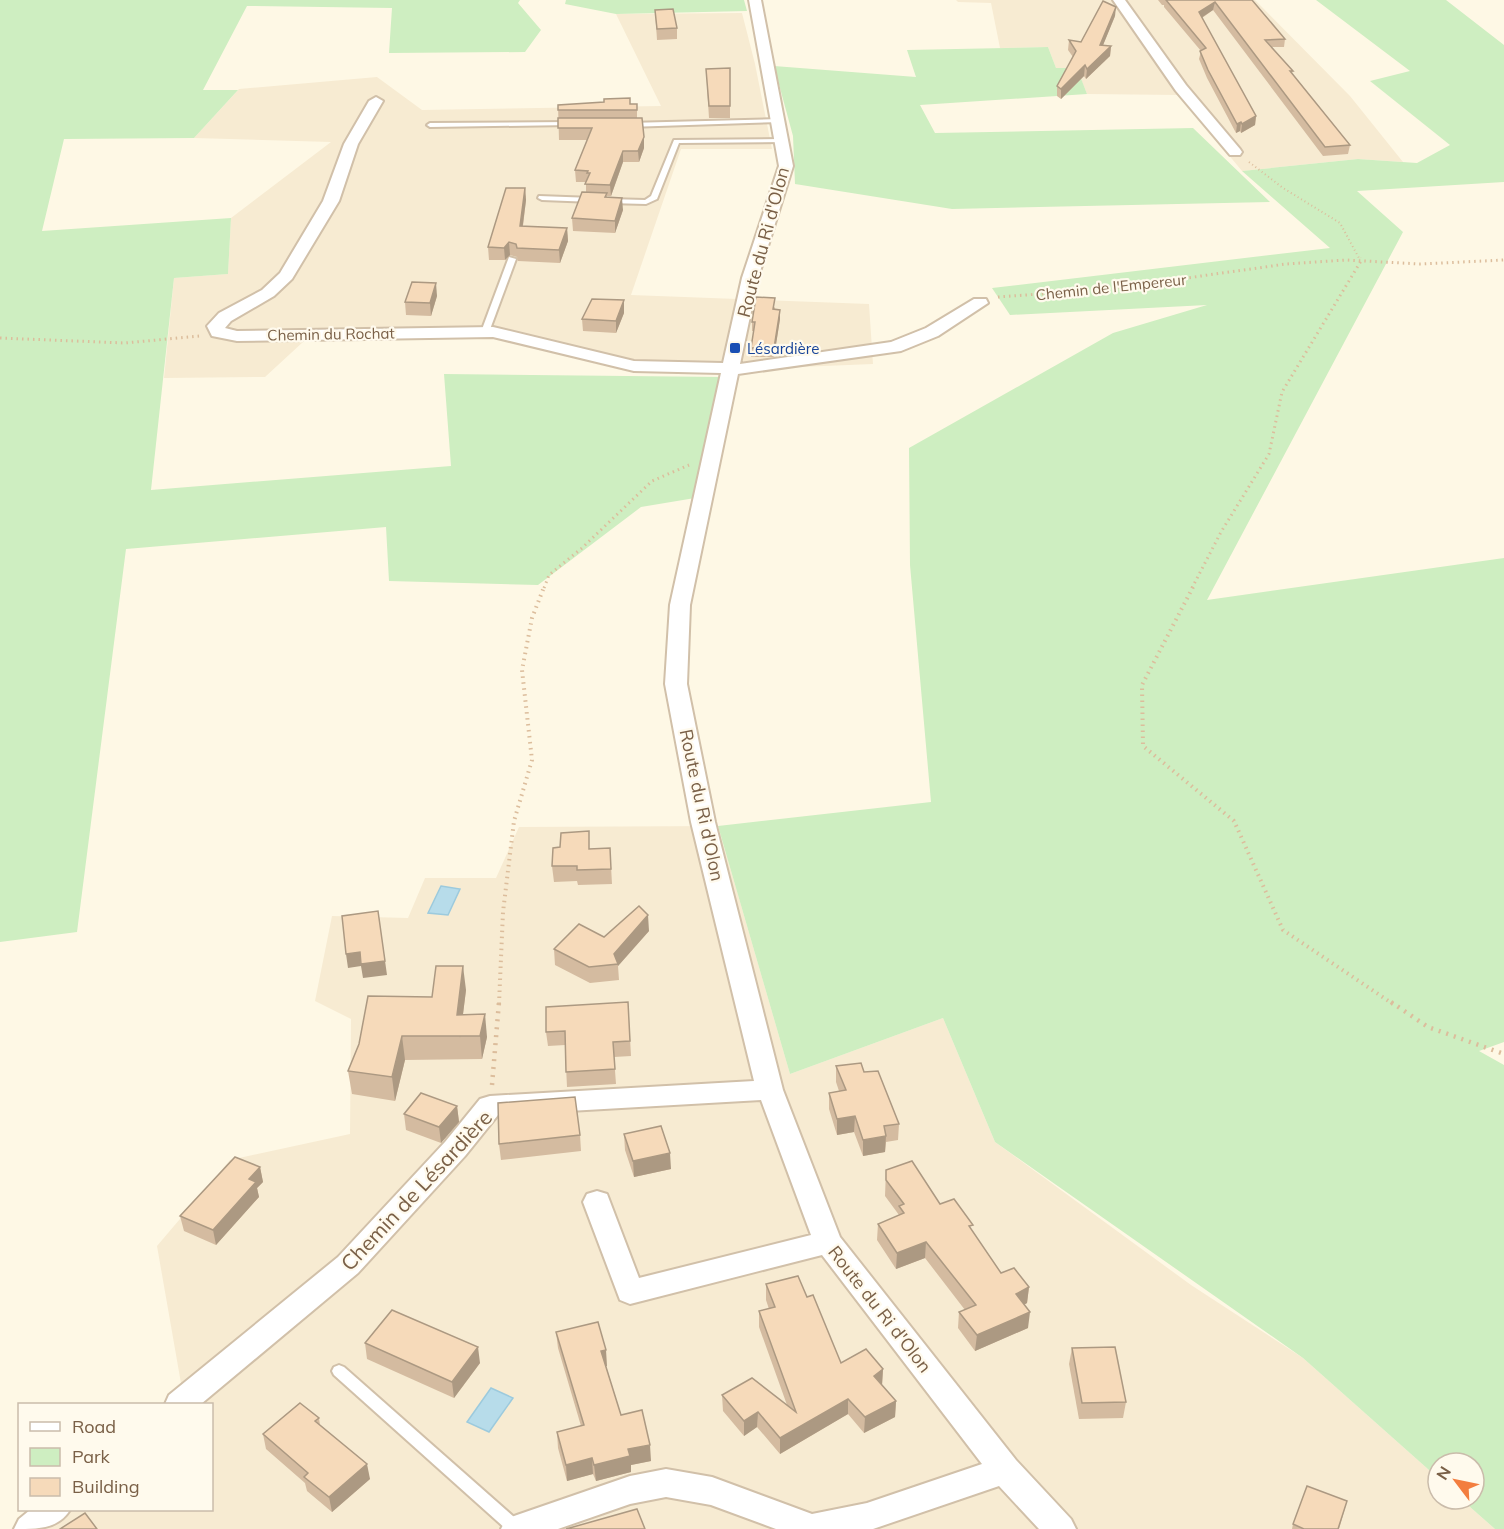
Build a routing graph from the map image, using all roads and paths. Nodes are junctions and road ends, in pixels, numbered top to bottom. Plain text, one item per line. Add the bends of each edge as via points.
1 (755, 0) edge
2 (1119, 0) edge
3 (376, 101) dead end
4 (779, 121) junction
5 (580, 124) edge
6 (614, 124) edge
7 (430, 125) dead end
8 (783, 141) junction
9 (1235, 152) joint
10 (542, 198) dead end
11 (512, 259) dead end
12 (1504, 260) edge
13 (1361, 261) junction
14 (980, 303) joint
15 (218, 332) junction
16 (485, 332) junction
17 (0, 338) edge
18 (732, 368) junction
19 (711, 456) junction
20 (1504, 1054) edge
21 (770, 1090) junction
22 (490, 1106) junction
23 (597, 1203) dead end
24 (828, 1242) junction
25 (339, 1371) dead end
26 (181, 1403) edge
27 (1005, 1470) junction
28 (52, 1511) edge
29 (812, 1528) edge
30 (30, 1529) edge
31 (517, 1529) edge
32 (1059, 1529) edge

1 - 4 street, Route du Ri d'Olon
2 - 9 street via 1181,88
3 - 15 street via 351,144 331,201 286,276 268,293 225,317 215,326
4 - 6 lane
4 - 8 street, Route du Ri d'Olon
5 - 7 lane
8 - 10 lane via 676,141 654,197 646,202
8 - 18 street, Route du Ri d'Olon via 786,166 750,278
9 - 13 path via 1340,224
11 - 16 lane
12 - 13 path, Chemin de l'Empereur via 1420,264
13 - 14 path, Chemin de l'Empereur via 1286,264 1110,289 1001,296
13 - 20 path via 1282,392 1269,454 1221,532 1142,685 1143,746 1234,821 1283,930 1428,1026
14 - 18 street via 932,332 895,347 748,369
15 - 16 street, Chemin du Rochat via 237,336
15 - 17 path via 165,342
16 - 18 street, Chemin du Rochat via 512,335 634,366
18 - 19 street, Route du Ri d'Olon
19 - 21 street, Route du Ri d'Olon via 680,605 676,684 703,822
19 - 22 path via 652,481 549,575 532,618 522,670 531,759 514,821 503,912
21 - 22 street, Chemin de Lésardière
21 - 24 street, Route du Ri d'Olon
22 - 26 street, Chemin de Lésardière via 348,1264
23 - 24 street via 630,1292
24 - 27 street, Route du Ri d'Olon
25 - 31 lane
27 - 29 street via 867,1517
27 - 32 street, Route du Ri d'Olon
28 - 30 street
29 - 31 street via 712,1491 666,1483 630,1490

